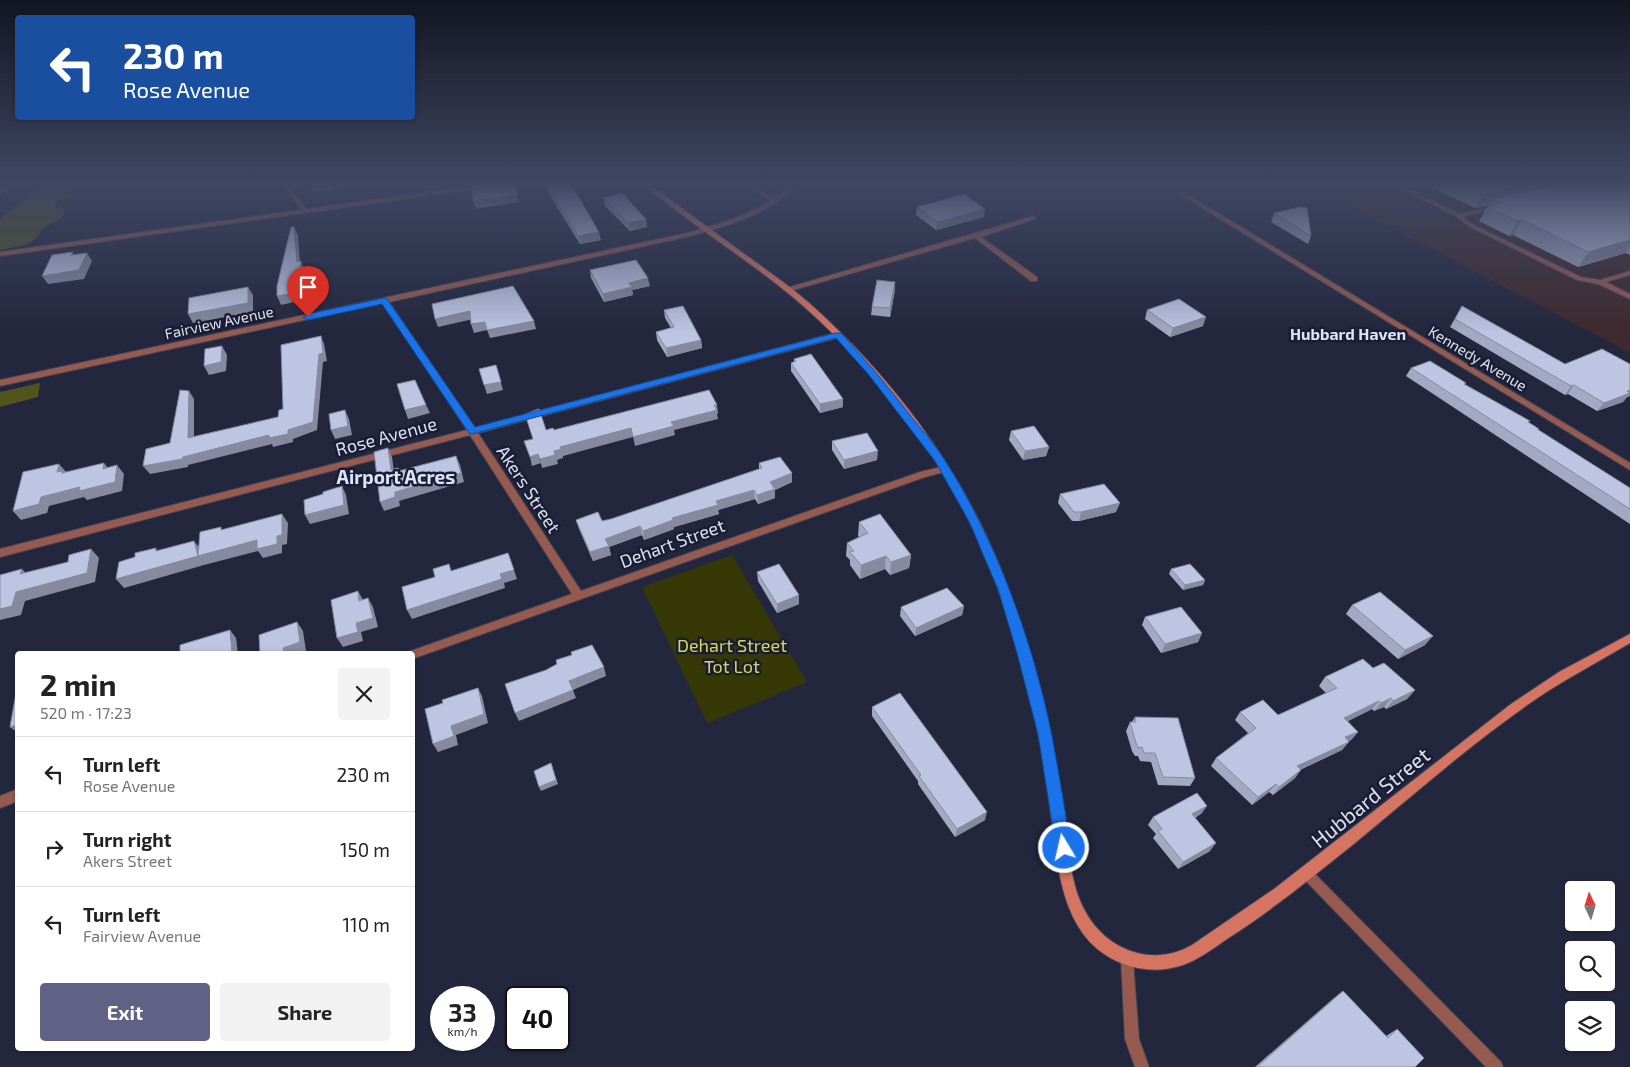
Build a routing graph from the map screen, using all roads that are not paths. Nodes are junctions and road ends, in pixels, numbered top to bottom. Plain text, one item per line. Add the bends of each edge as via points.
1 (144, 234) edge
2 (693, 234) edge
3 (713, 234) edge
4 (983, 234) edge
5 (1248, 234) edge
6 (1488, 234) edge
7 (976, 236) junction
8 (0, 254) edge
9 (1630, 273) edge
10 (1034, 279) dead end
11 (1600, 282) junction
12 (787, 289) junction
13 (1630, 297) edge
14 (384, 300) junction
15 (838, 335) junction
16 (0, 383) edge
17 (472, 431) junction
18 (1630, 467) edge
19 (945, 469) junction
20 (0, 553) edge
21 (579, 596) junction
22 (1630, 638) edge
23 (415, 654) edge
24 (15, 796) edge
25 (0, 802) edge
26 (1306, 873) junction
27 (1127, 960) junction
28 (1142, 1067) edge
29 (1496, 1067) edge

1 - 8 street
2 - 14 street, Fairview Avenue
3 - 12 street
4 - 7 street
5 - 18 street, Kennedy Avenue
6 - 11 lane via 1574,277
7 - 10 street
7 - 12 street
9 - 11 lane
11 - 13 lane
12 - 15 street
14 - 16 street, Fairview Avenue
14 - 17 street, Akers Street
15 - 17 street, Rose Avenue
15 - 19 street via 904,412
17 - 20 street, Rose Avenue
17 - 21 street, Akers Street
19 - 21 street, Dehart Street
19 - 27 street via 975,523 1004,589 1024,653 1045,734 1066,865 1077,912 1099,942
21 - 23 street, Dehart Street
22 - 26 street, Hubbard Street via 1545,687 1490,726
24 - 25 street
26 - 27 street, Hubbard Street via 1189,955 1155,963
26 - 29 lane
27 - 28 lane via 1132,1040

